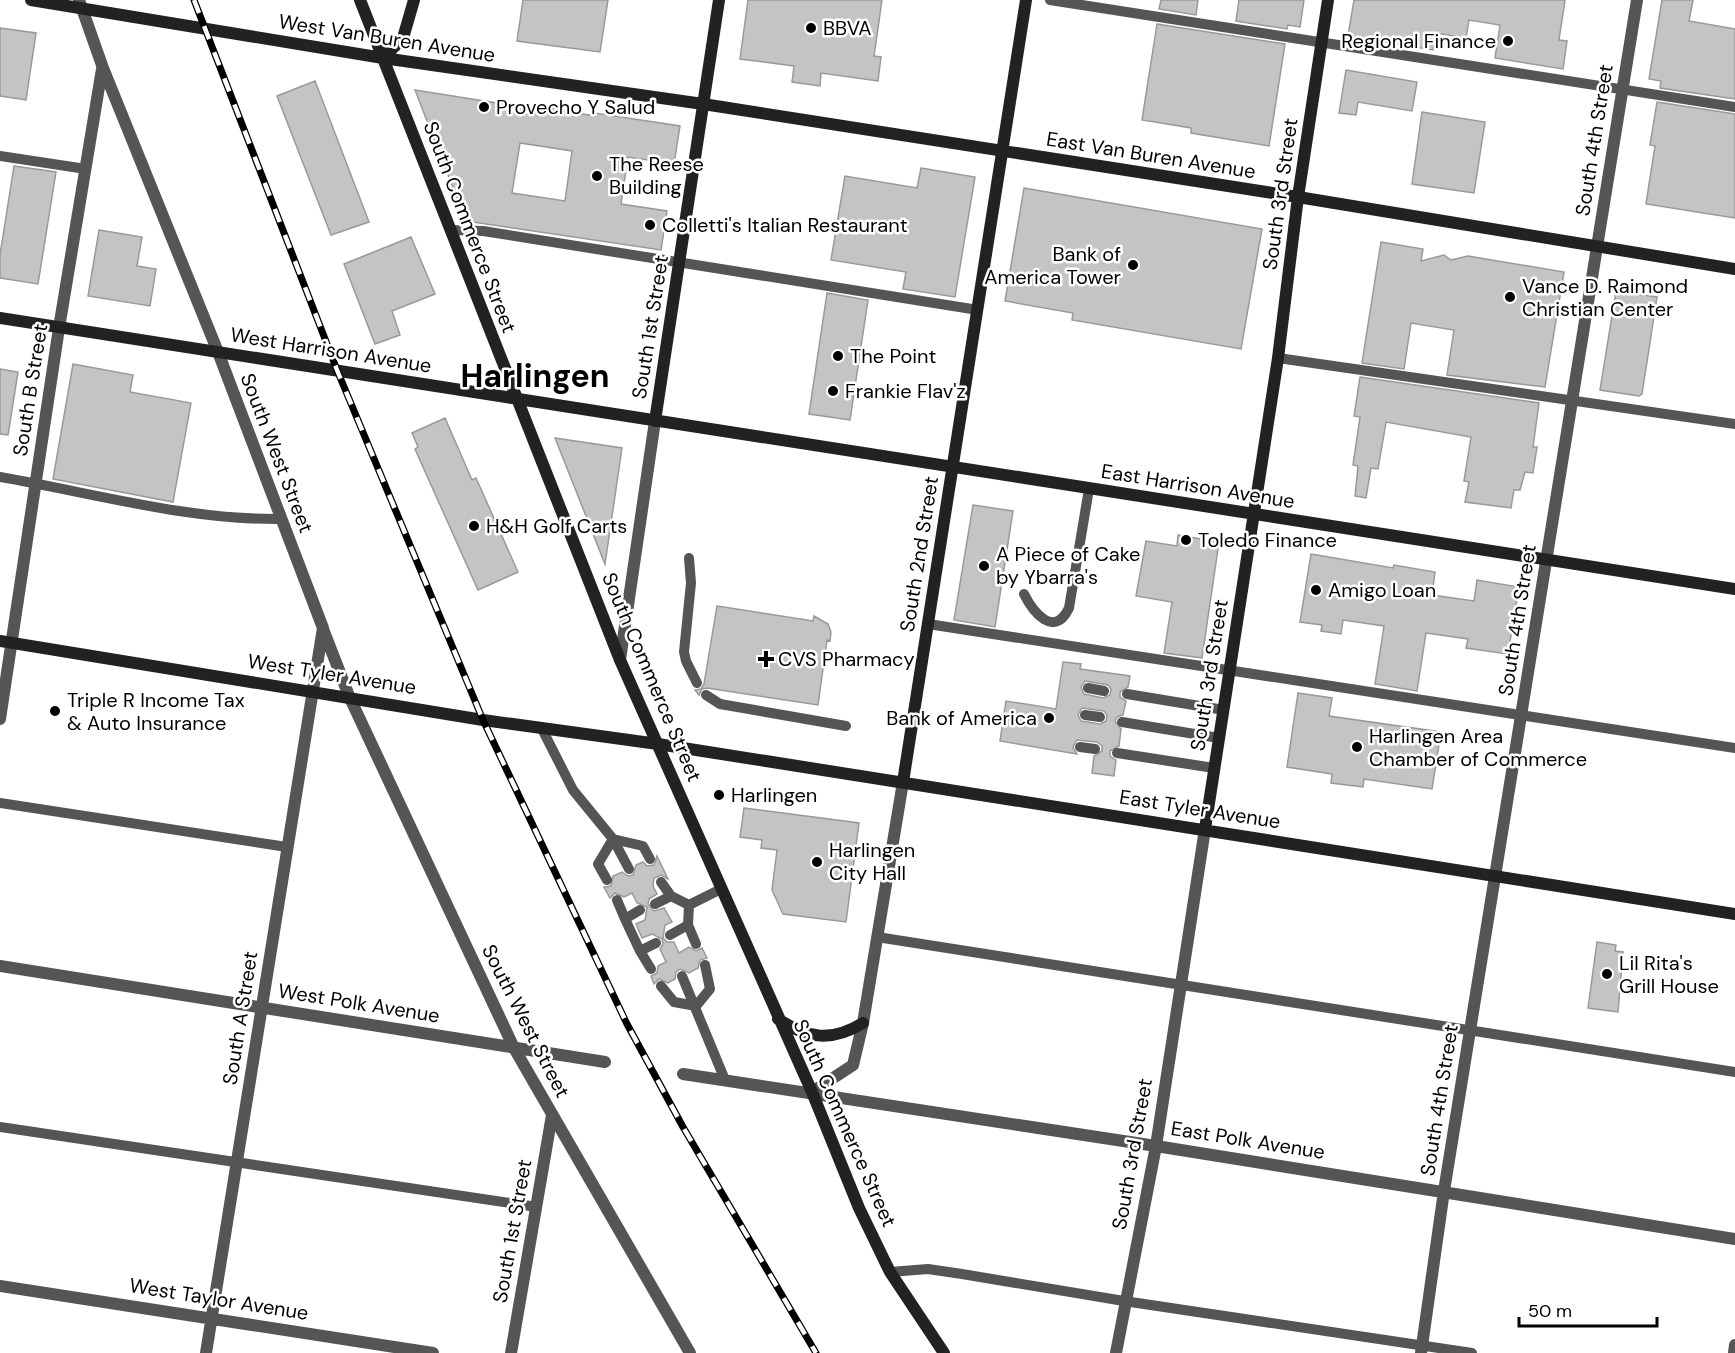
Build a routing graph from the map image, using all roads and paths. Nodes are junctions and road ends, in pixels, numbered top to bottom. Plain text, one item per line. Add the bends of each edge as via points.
1 (31, 0) edge
2 (360, 0) edge
3 (414, 0) edge
4 (720, 0) edge
5 (1026, 0) edge
6 (1050, 0) edge
7 (1328, 0) edge
8 (1636, 0) edge
9 (81, 4) edge
10 (1322, 42) junction
11 (383, 58) junction
12 (102, 68) junction
13 (1622, 89) junction
14 (703, 104) junction
15 (1735, 107) edge
16 (1003, 152) junction
17 (0, 156) edge
18 (86, 170) junction
19 (1298, 197) junction
20 (451, 230) junction
21 (1595, 248) junction
22 (679, 262) junction
23 (1735, 269) edge
24 (978, 310) junction
25 (0, 318) edge
26 (59, 328) junction
27 (218, 352) junction
28 (1278, 358) junction
29 (517, 399) junction
30 (1571, 401) junction
31 (656, 421) junction
32 (1735, 424) edge
33 (953, 468) junction
34 (0, 477) edge
35 (36, 483) junction
36 (1089, 489) junction
37 (1255, 514) junction
38 (281, 519) junction
39 (689, 558) dead end
40 (1546, 560) junction
41 (1735, 589) edge
42 (1024, 594) dead end
43 (928, 624) junction
44 (323, 628) junction
45 (6, 642) edge
46 (620, 660) junction
47 (1230, 670) junction
48 (697, 683) dead end
49 (1088, 688) dead end
50 (311, 690) junction
51 (1104, 691) dead end
52 (706, 694) dead end
53 (1127, 694) dead end
54 (349, 696) junction
55 (1224, 710) junction
56 (1085, 715) dead end
57 (1521, 716) junction
58 (1100, 717) dead end
59 (0, 719) edge
60 (1122, 722) dead end
61 (846, 726) dead end
62 (541, 727) junction
63 (1219, 738) junction
64 (658, 744) junction
65 (1080, 747) dead end
66 (1735, 748) edge
67 (1095, 749) dead end
68 (1118, 753) dead end
69 (1214, 768) junction
70 (903, 782) junction
71 (0, 803) edge
72 (1205, 829) junction
73 (613, 839) junction
74 (287, 847) junction
75 (650, 859) dead end
76 (629, 869) dead end
77 (1496, 878) junction
78 (606, 880) dead end
79 (661, 882) dead end
80 (722, 889) junction
81 (671, 896) junction
82 (617, 900) dead end
83 (654, 904) dead end
84 (689, 905) junction
85 (640, 910) dead end
86 (1735, 914) edge
87 (625, 919) junction
88 (688, 925) junction
89 (670, 935) dead end
90 (878, 937) junction
91 (656, 943) dead end
92 (696, 944) dead end
93 (640, 951) junction
94 (705, 965) dead end
95 (0, 966) edge
96 (651, 969) dead end
97 (682, 976) dead end
98 (1181, 985) junction
99 (661, 986) dead end
100 (696, 1006) junction
101 (261, 1007) junction
102 (778, 1018) junction
103 (863, 1023) junction
104 (1470, 1031) junction
105 (514, 1048) junction
106 (605, 1062) dead end
107 (1735, 1072) edge
108 (683, 1074) dead end
109 (724, 1080) junction
110 (812, 1092) junction
111 (552, 1115) junction
112 (0, 1127) edge
113 (1156, 1146) junction
114 (236, 1163) junction
115 (1444, 1191) junction
116 (537, 1207) junction
117 (1735, 1239) edge
118 (890, 1272) junction
119 (0, 1286) edge
120 (1124, 1301) junction
121 (212, 1317) junction
122 (1735, 1345) edge
123 (1422, 1349) edge
124 (206, 1353) edge
125 (432, 1353) edge
126 (511, 1353) edge
127 (690, 1353) edge
128 (944, 1353) edge
129 (1116, 1353) edge
130 (1472, 1353) edge
131 (1734, 1353) edge

1 - 9 main road, West Van Buren Avenue
2 - 11 main road, South Commerce Street
3 - 11 main road via 403,38
4 - 14 main road, South 1st Street
5 - 16 main road, South 2nd Street
6 - 10 lane
7 - 10 main road, South 3rd Street
8 - 13 street, South 4th Street
9 - 11 main road, West Van Buren Avenue
9 - 12 street, South West Street
10 - 13 lane
10 - 19 main road, South 3rd Street
11 - 14 main road, West Van Buren Avenue
11 - 20 main road, South Commerce Street
12 - 18 street, South B Street
12 - 27 street, South West Street
13 - 15 lane
13 - 21 street, South 4th Street
14 - 16 main road, East Van Buren Avenue
14 - 22 main road, South 1st Street
16 - 19 main road, East Van Buren Avenue
16 - 24 main road, South 2nd Street
17 - 18 lane
18 - 26 street, South B Street
19 - 21 main road, East Van Buren Avenue
19 - 28 main road, South 3rd Street
20 - 22 lane via 483,231
20 - 29 main road, South Commerce Street
21 - 23 main road, East Van Buren Avenue
21 - 30 street, South 4th Street
22 - 24 lane
22 - 31 main road, South 1st Street
24 - 33 main road, South 2nd Street
25 - 26 main road, West Harrison Avenue
26 - 27 main road, West Harrison Avenue
26 - 35 street, South B Street
27 - 29 main road, West Harrison Avenue
27 - 38 street, South West Street
28 - 30 lane
28 - 37 main road, South 3rd Street
29 - 31 main road, West Harrison Avenue
29 - 46 main road, South Commerce Street
30 - 32 lane
30 - 40 street, South 4th Street
31 - 33 main road, East Harrison Avenue
31 - 46 street, South 1st Street
33 - 36 main road, East Harrison Avenue
33 - 43 main road, South 2nd Street
34 - 35 lane
35 - 38 lane via 185,512
35 - 45 street, South B Street
36 - 37 main road, East Harrison Avenue
36 - 42 lane via 1065,616 1055,621 1040,618
37 - 40 main road, East Harrison Avenue
37 - 47 main road, South 3rd Street
38 - 44 street, South West Street
39 - 48 lane via 684,652
40 - 41 main road, East Harrison Avenue
40 - 57 street, South 4th Street
43 - 47 lane
43 - 70 main road, South 2nd Street
44 - 50 street
44 - 54 street, South West Street
45 - 50 main road, West Tyler Avenue
45 - 59 street, South B Street
46 - 64 main road, South Commerce Street
47 - 55 main road, South 3rd Street
47 - 57 lane
49 - 51 lane
50 - 54 main road, West Tyler Avenue
50 - 74 street, South A Street
52 - 61 lane via 720,704
53 - 55 lane
54 - 62 main road, West Tyler Avenue
54 - 105 street, South West Street
55 - 63 main road, South 3rd Street
56 - 58 lane
57 - 66 lane
57 - 77 street, South 4th Street
60 - 63 lane
62 - 64 main road, West Tyler Avenue
62 - 73 lane via 573,790
63 - 69 main road, South 3rd Street
64 - 70 main road, East Tyler Avenue
64 - 80 main road, South Commerce Street
65 - 67 lane
68 - 69 lane
69 - 72 main road, South 3rd Street
70 - 72 main road, East Tyler Avenue
70 - 90 street, South 2nd Street
71 - 74 lane
72 - 77 main road, East Tyler Avenue
72 - 98 street, South 3rd Street
73 - 75 lane via 643,846
73 - 76 lane
73 - 78 lane via 598,864
74 - 101 street, South A Street
77 - 86 main road, East Tyler Avenue
77 - 104 street, South 4th Street
79 - 81 lane
80 - 84 lane
80 - 102 main road, South Commerce Street
81 - 83 lane
81 - 84 lane
82 - 87 lane
84 - 88 lane
85 - 87 lane
87 - 93 lane
88 - 89 lane
88 - 92 lane
90 - 98 lane
90 - 103 street, South 2nd Street
91 - 93 lane
93 - 96 lane
94 - 100 lane via 710,988
95 - 101 street, West Polk Avenue
97 - 100 lane
98 - 104 lane
98 - 113 street, South 3rd Street
99 - 100 lane via 674,1002
100 - 109 lane
101 - 105 street, West Polk Avenue
101 - 114 street, South A Street
102 - 103 main road via 798,1032 821,1036 847,1033
102 - 110 main road, South Commerce Street
103 - 110 street, South 2nd Street via 853,1065
104 - 107 lane
104 - 115 street, South 4th Street
105 - 106 street, West Polk Avenue
105 - 111 street, South West Street
108 - 109 street, East Polk Avenue
109 - 110 street, East Polk Avenue
110 - 113 street, East Polk Avenue
110 - 118 main road, South Commerce Street
111 - 116 street, South 1st Street
111 - 127 street, South West Street
112 - 114 lane
113 - 115 street, East Polk Avenue
113 - 120 street, South 3rd Street
114 - 116 lane
114 - 121 street, South A Street
115 - 117 street, East Polk Avenue
115 - 123 street, South 4th Street
116 - 126 street, South 1st Street
118 - 120 lane via 928,1269
118 - 128 main road, South Commerce Street
119 - 121 street, West Taylor Avenue
120 - 123 lane
120 - 129 street, South 3rd Street
121 - 124 street, South A Street
121 - 125 street, West Taylor Avenue
122 - 131 street
123 - 130 lane

